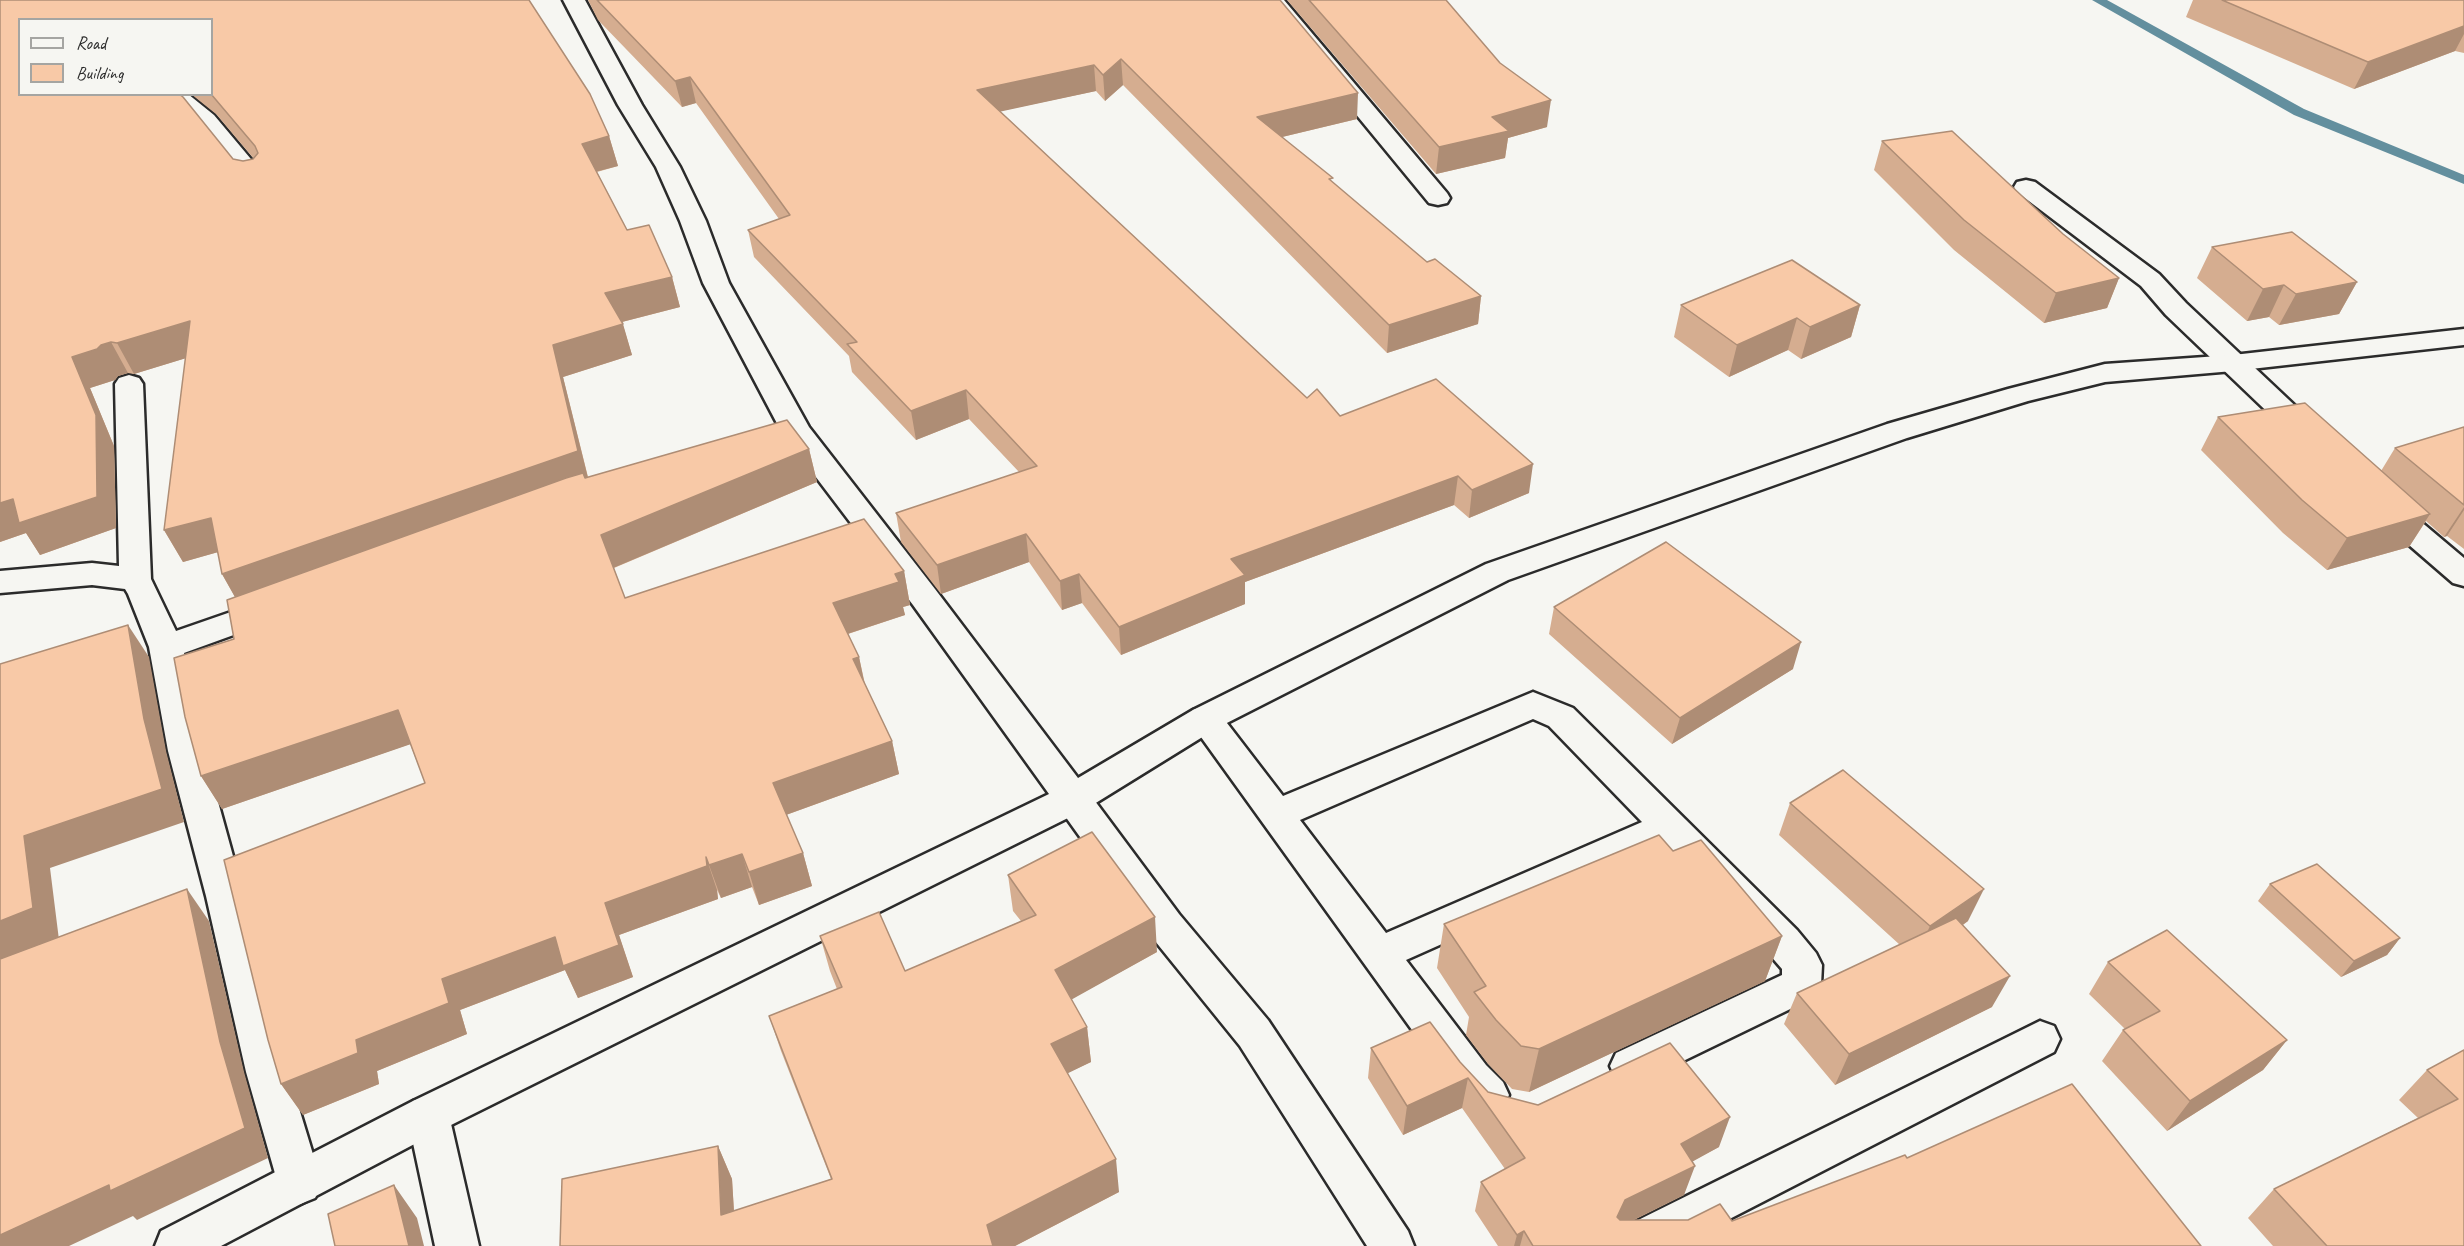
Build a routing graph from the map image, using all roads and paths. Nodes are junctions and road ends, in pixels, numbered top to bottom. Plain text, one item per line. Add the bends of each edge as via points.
1 (574, 0) edge
2 (1273, 0) edge
3 (174, 96) edge
4 (257, 182) edge
5 (2026, 187) dead end
6 (1438, 198) dead end
7 (2464, 337) edge
8 (2233, 363) junction
9 (129, 384) dead end
10 (796, 431) junction
11 (763, 441) edge
12 (2333, 459) edge
13 (2366, 489) edge
14 (2464, 575) edge
15 (135, 579) junction
16 (0, 582) edge
17 (299, 599) edge
18 (166, 647) junction
19 (1205, 719) junction
20 (1072, 800) junction
21 (1277, 814) junction
22 (1669, 826) junction
23 (1381, 953) junction
24 (2040, 1039) dead end
25 (1595, 1083) edge
26 (1520, 1112) edge
27 (429, 1115) junction
28 (300, 1184) junction
29 (177, 1246) edge
30 (457, 1246) edge
31 (1392, 1246) edge
32 (1632, 1246) edge

1 - 10 street via 668,167 716,283
2 - 6 street
3 - 4 street via 206,120
5 - 8 street via 2150,280
7 - 8 street
8 - 12 street
8 - 19 street via 2105,373 1886,435 1497,572
9 - 15 street
10 - 11 street
10 - 20 street via 924,597
13 - 14 street
15 - 16 street via 92,574
15 - 18 street
17 - 18 street
18 - 28 street via 209,902
19 - 20 street
19 - 21 street
20 - 27 street
20 - 31 street via 1165,925 1254,1033
21 - 22 street via 1533,705 1561,717
21 - 23 street
22 - 23 street
22 - 25 street via 1783,942 1802,965 1801,985
23 - 26 street via 1471,1078 1499,1107
24 - 32 street
27 - 28 street
27 - 30 street
28 - 29 street

